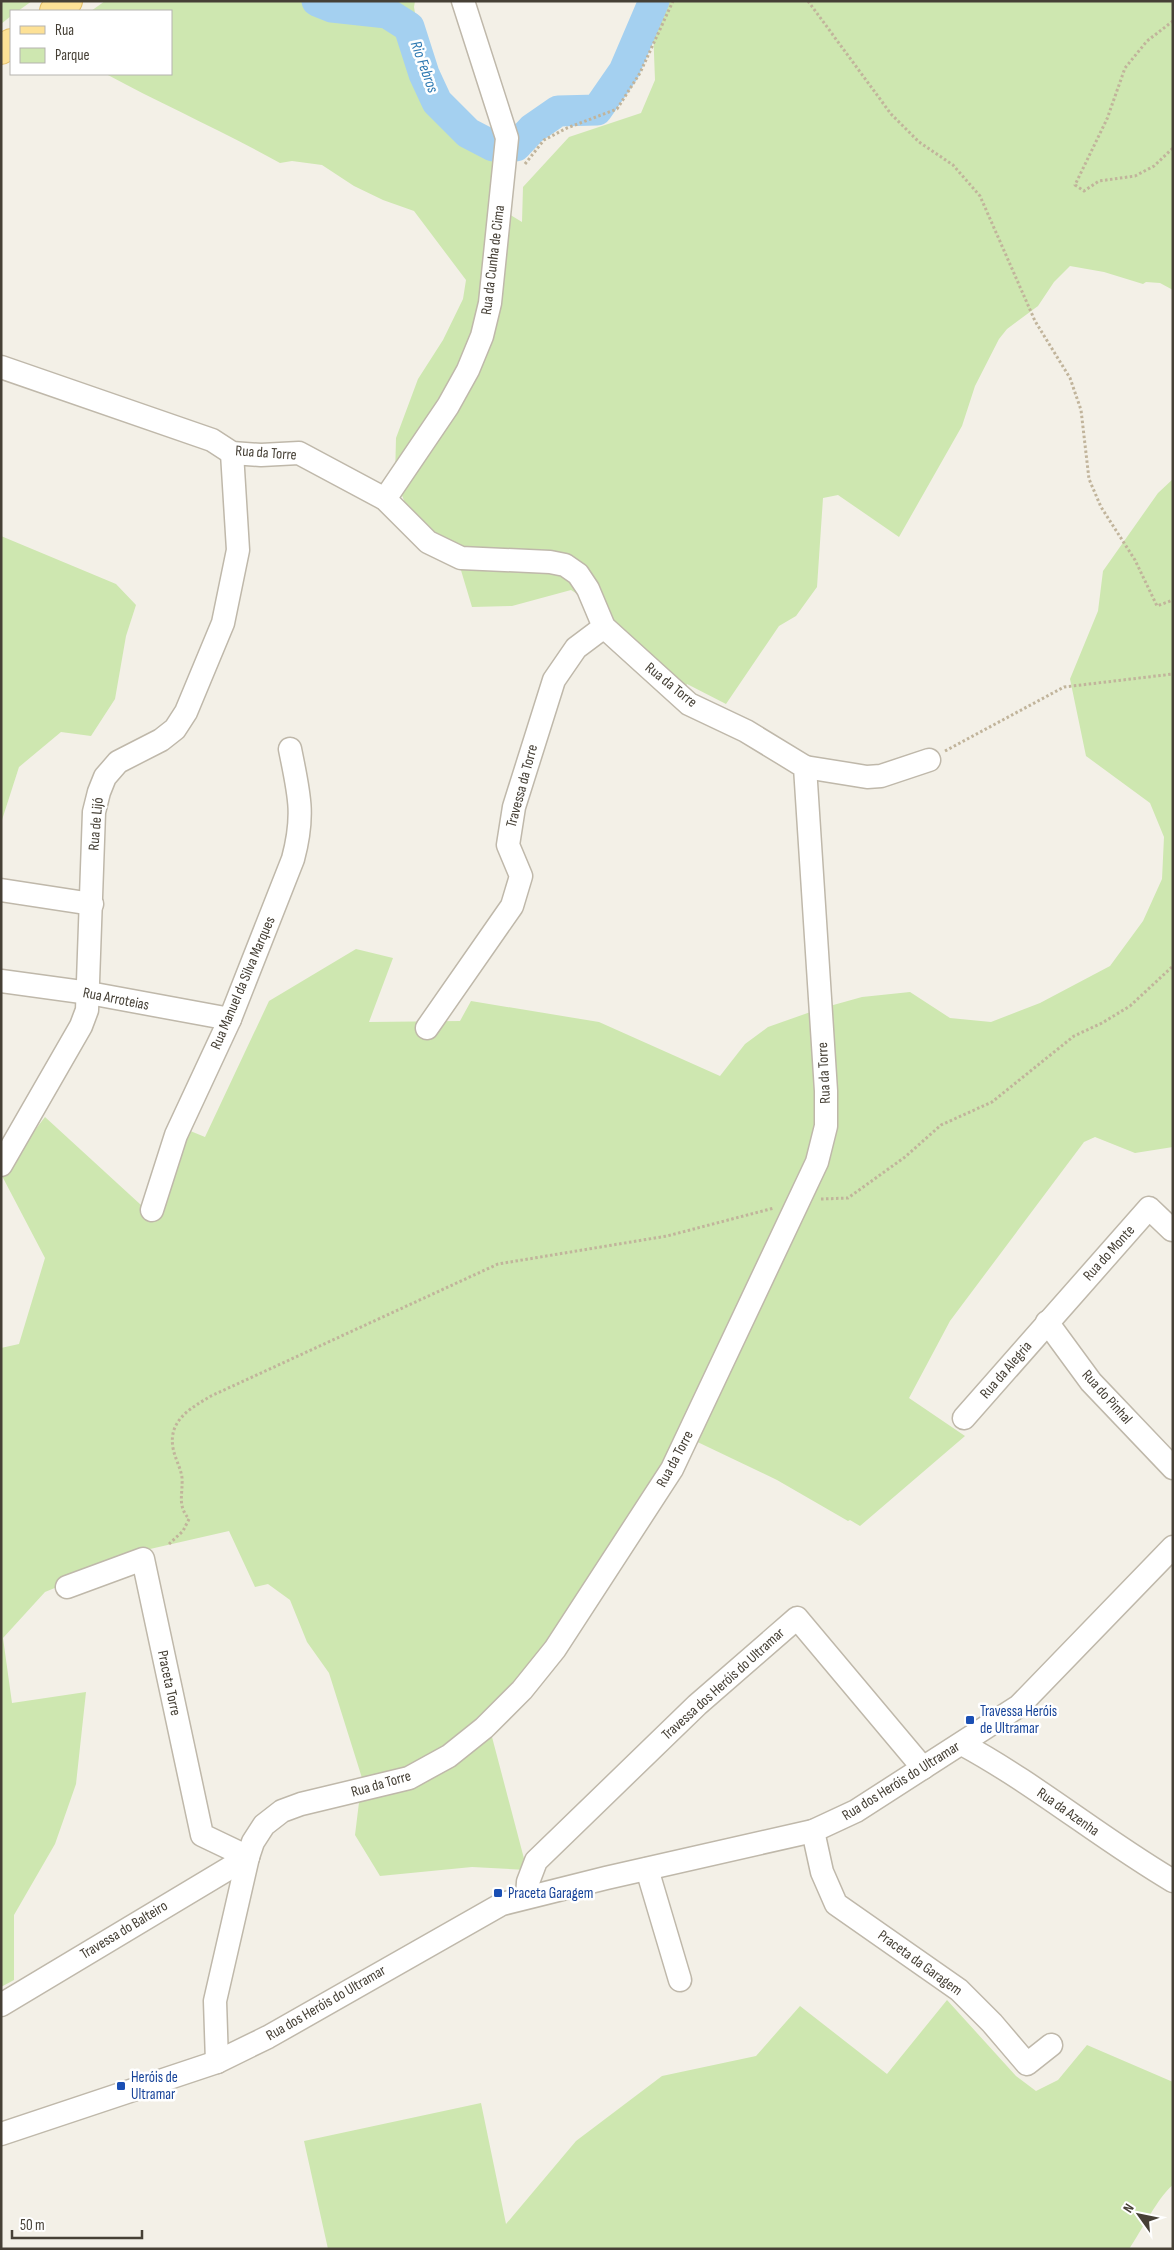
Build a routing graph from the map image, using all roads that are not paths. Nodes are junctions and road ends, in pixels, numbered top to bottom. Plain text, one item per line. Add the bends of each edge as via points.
1 (68, 1) edge
2 (464, 1) edge
3 (55, 10) edge
4 (1, 367) edge
5 (232, 453) junction
6 (385, 499) junction
7 (604, 627) junction
8 (290, 749) dead end
9 (929, 760) road end
10 (805, 766) junction
11 (1, 890) edge
12 (92, 904) junction
13 (1, 981) edge
14 (89, 993) junction
15 (230, 1019) junction
16 (427, 1028) dead end
17 (1, 1165) edge
18 (152, 1210) dead end
19 (1172, 1230) edge
20 (1047, 1322) junction
21 (964, 1418) dead end
22 (1173, 1468) edge
23 (1173, 1547) edge
24 (67, 1587) dead end
25 (962, 1744) junction
26 (923, 1768) junction
27 (813, 1831) junction
28 (248, 1857) junction
29 (647, 1868) junction
30 (1173, 1881) edge
31 (527, 1896) junction
32 (680, 1980) dead end
33 (1, 2005) edge
34 (1051, 2044) dead end
35 (216, 2062) junction
36 (1, 2134) edge

1 - 3 main road
2 - 6 street, Rua da Cunha de Cima via 506,154 490,303 482,336 468,370 448,406
4 - 5 street, Rua da Torre via 212,440
5 - 6 street, Rua da Torre via 299,453
5 - 12 street, Rua de Lijó via 238,550 223,623 186,712 175,729 161,740 118,762 105,776 94,812
6 - 7 street, Rua da Torre via 428,542 461,558 565,565 578,574 588,589
7 - 10 street, Rua da Torre via 689,704 746,731
7 - 16 street, Travessa da Torre via 576,648 554,680 514,807 508,845 521,876 519,892
8 - 15 street, Rua Manuel da Silva Marques via 301,802 300,832 293,859
9 - 10 street via 881,776 867,777
10 - 28 street, Rua da Torre via 826,1126 818,1162 672,1469 555,1649 522,1690 484,1728 449,1756 409,1778 282,1811 264,1825
11 - 12 street
12 - 14 street, Rua de Lijó
13 - 14 street, Rua Arroteias
14 - 15 street, Rua Arroteias
14 - 17 street, Rua de Lijó via 81,1026
15 - 18 street, Rua Manuel da Silva Marques via 176,1135
19 - 20 street, Rua do Monte via 1149,1208
20 - 21 street, Rua da Alegria
20 - 22 street, Rua do Pinhal via 1091,1382
23 - 25 street, Rua dos Heróis do Ultramar via 1019,1706
24 - 28 street, Praceta Torre via 143,1560 202,1835
25 - 26 street, Rua dos Heróis do Ultramar
25 - 30 street, Rua da Azenha via 999,1764 1132,1857
26 - 27 street, Rua dos Heróis do Ultramar via 856,1811
26 - 31 street, Travessa dos Heróis do Ultramar via 797,1618 697,1705 536,1861 528,1882
27 - 29 street, Rua dos Heróis do Ultramar
27 - 34 street, Praceta da Garagem via 822,1872 836,1904 959,1990 1027,2064
28 - 33 street, Travessa do Balteiro
28 - 35 street, Rua da Torre via 215,2001
29 - 31 street, Rua dos Heróis do Ultramar
29 - 32 street
31 - 35 street, Rua dos Heróis do Ultramar via 502,1904 472,1920 268,2037
35 - 36 street, Rua dos Heróis do Ultramar

